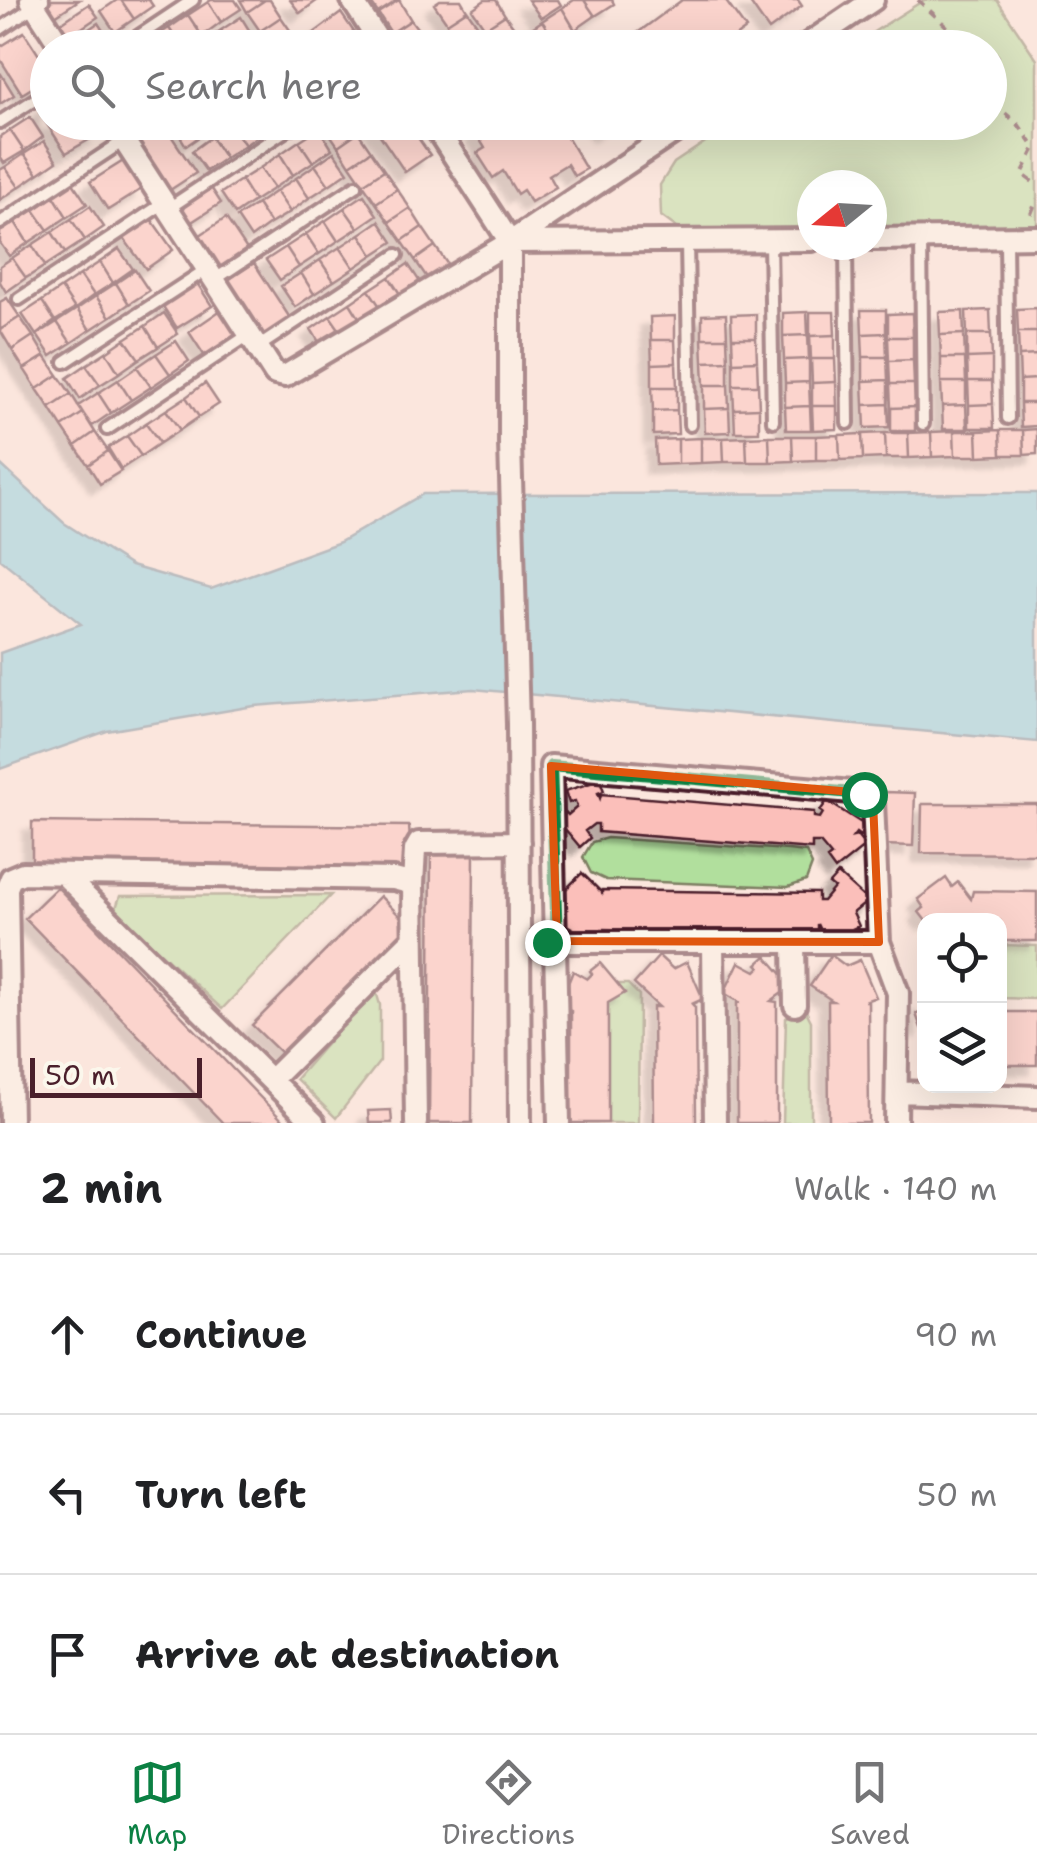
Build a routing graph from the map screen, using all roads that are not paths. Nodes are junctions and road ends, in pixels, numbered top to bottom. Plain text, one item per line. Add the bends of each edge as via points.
1 (193, 0) edge
2 (352, 0) edge
3 (873, 0) edge
4 (37, 2) edge
5 (0, 28) edge
6 (52, 30) edge
7 (148, 30) edge
8 (371, 30) edge
9 (829, 30) edge
10 (30, 103) edge
11 (0, 122) edge
12 (270, 140) edge
13 (444, 140) edge
14 (663, 140) edge
15 (124, 141) joint
16 (356, 186) dead end
17 (166, 206) junction
18 (0, 222) edge
19 (921, 238) junction
20 (1006, 238) junction
21 (1037, 238) edge
22 (887, 239) edge
23 (770, 240) junction
24 (797, 240) edge
25 (687, 241) junction
26 (510, 242) junction
27 (397, 255) dead end
28 (846, 260) edge
29 (211, 274) junction
30 (19, 299) dead end
31 (254, 340) junction
32 (65, 362) dead end
33 (1008, 418) dead end
34 (773, 421) dead end
35 (848, 423) dead end
36 (923, 424) dead end
37 (690, 425) dead end
38 (106, 429) dead end
39 (519, 842) junction
40 (64, 874) junction
41 (413, 884) junction
42 (413, 938) junction
43 (557, 941) junction
44 (519, 942) junction
45 (879, 942) junction
46 (713, 943) junction
47 (794, 943) junction
48 (795, 1005) dead end
49 (271, 1080) junction
50 (898, 1092) junction
51 (1037, 1097) edge
52 (12, 1123) edge
53 (314, 1123) edge
54 (416, 1123) edge
55 (520, 1123) edge
56 (559, 1123) edge
57 (715, 1123) edge
58 (896, 1123) edge

1 - 7 lane
2 - 8 street
3 - 9 street
4 - 5 lane
4 - 6 street
10 - 11 lane
12 - 17 lane
13 - 26 street
14 - 26 street
15 - 17 street
15 - 18 lane
16 - 29 lane
17 - 29 street
17 - 30 lane
19 - 20 street
19 - 22 street
19 - 36 lane
20 - 21 street
20 - 33 lane
23 - 24 street
23 - 25 street
23 - 34 lane
25 - 26 street
25 - 37 lane
26 - 31 street via 297,372 275,374
26 - 39 street
27 - 31 lane
28 - 35 lane
29 - 31 street
29 - 32 lane
31 - 38 lane
39 - 41 street via 419,844
39 - 44 street
40 - 41 street
40 - 49 street
40 - 52 street via 23,873 7,888
41 - 42 street
42 - 49 street
42 - 54 street
43 - 44 street
43 - 45 street via 551,766 864,794 873,802
43 - 46 street
43 - 56 street
44 - 55 street
45 - 47 street
45 - 50 street via 898,994
46 - 47 street
46 - 57 street
47 - 48 street
49 - 53 street
50 - 51 street
50 - 58 street

